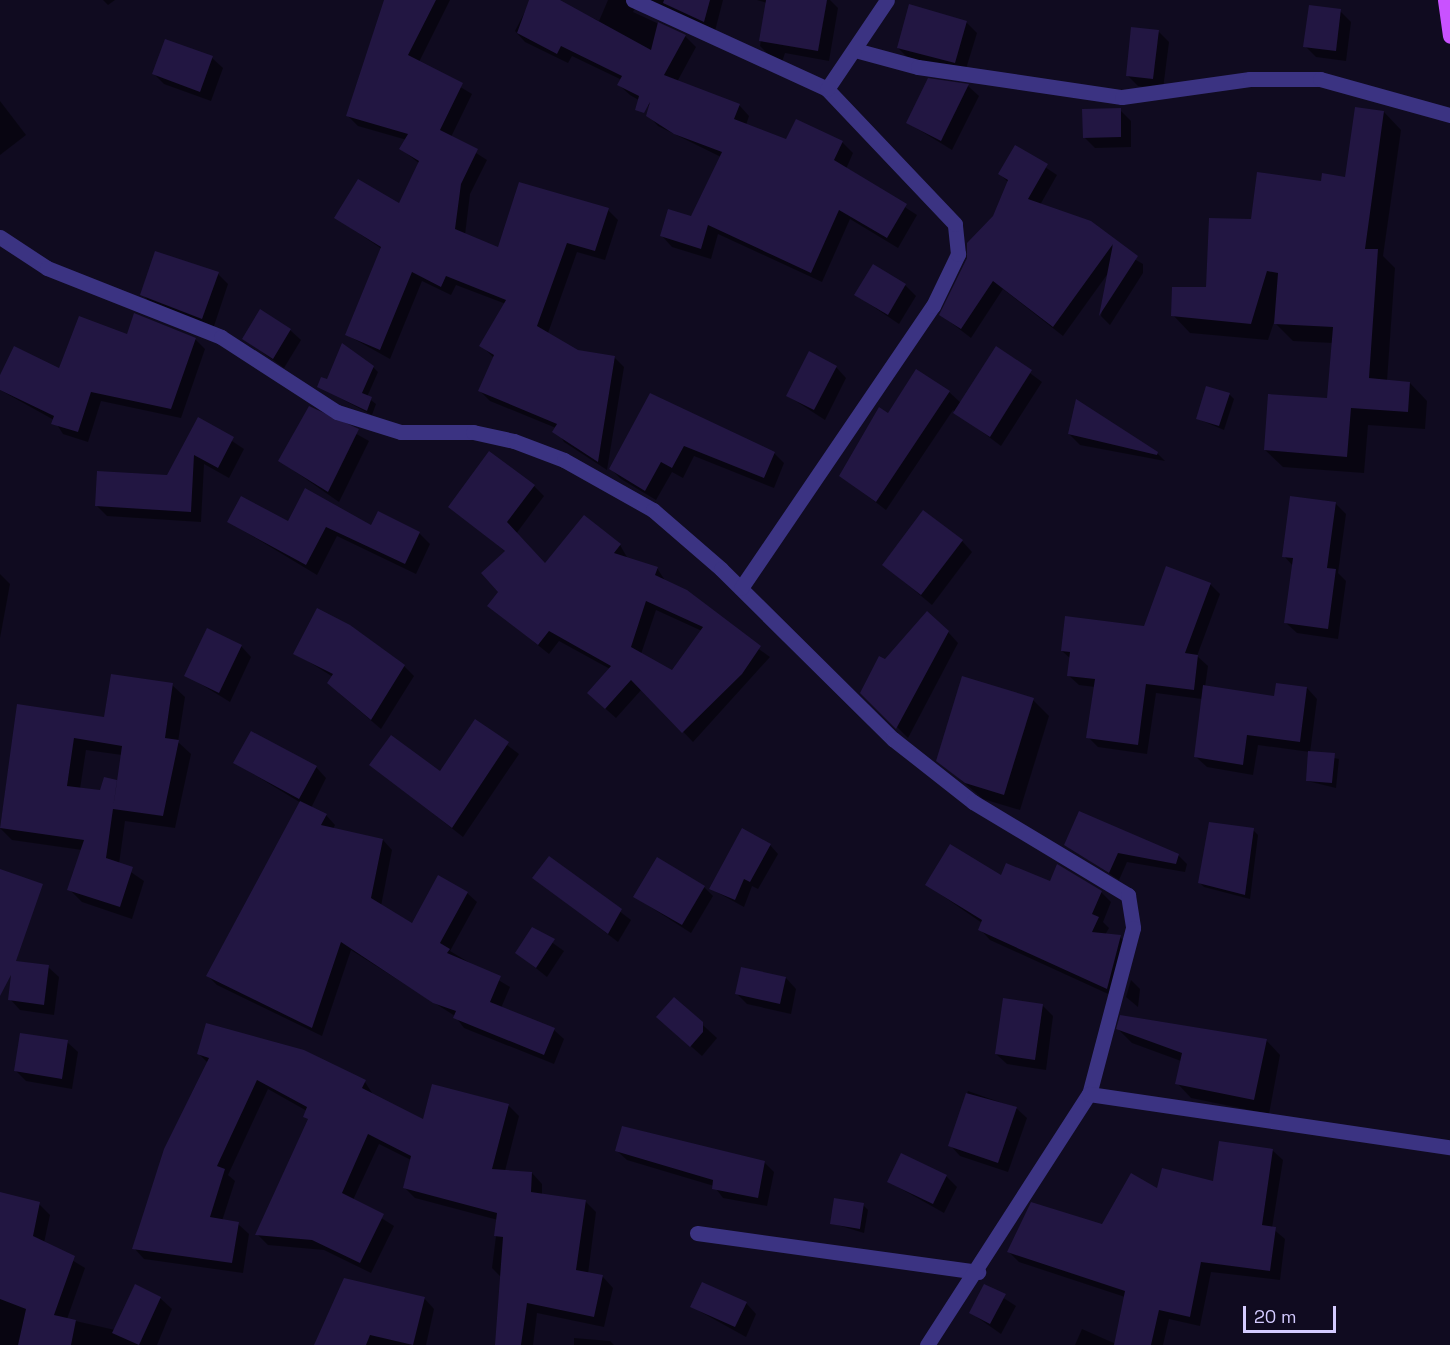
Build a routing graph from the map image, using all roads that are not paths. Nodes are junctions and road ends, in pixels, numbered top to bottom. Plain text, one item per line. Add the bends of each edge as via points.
1 (633, 0) edge
2 (887, 0) edge
3 (1445, 0) edge
4 (1450, 36) edge
5 (855, 50) junction
6 (827, 89) junction
7 (1450, 115) edge
8 (0, 237) edge
9 (741, 588) junction
10 (1089, 1094) junction
11 (1450, 1147) edge
12 (697, 1233) dead end
13 (978, 1272) junction
14 (927, 1345) edge

1 - 6 street
2 - 5 street
3 - 4 main road
5 - 6 street
5 - 7 street via 918,67 1122,97 1268,78 1320,79
6 - 9 street via 955,224 958,254 933,306
8 - 9 street via 47,268 221,337 337,412 401,432 473,432 513,441 564,460 653,510
9 - 10 street via 911,753 973,802 1128,896 1133,928
10 - 11 street
10 - 13 street
12 - 13 street
13 - 14 street

